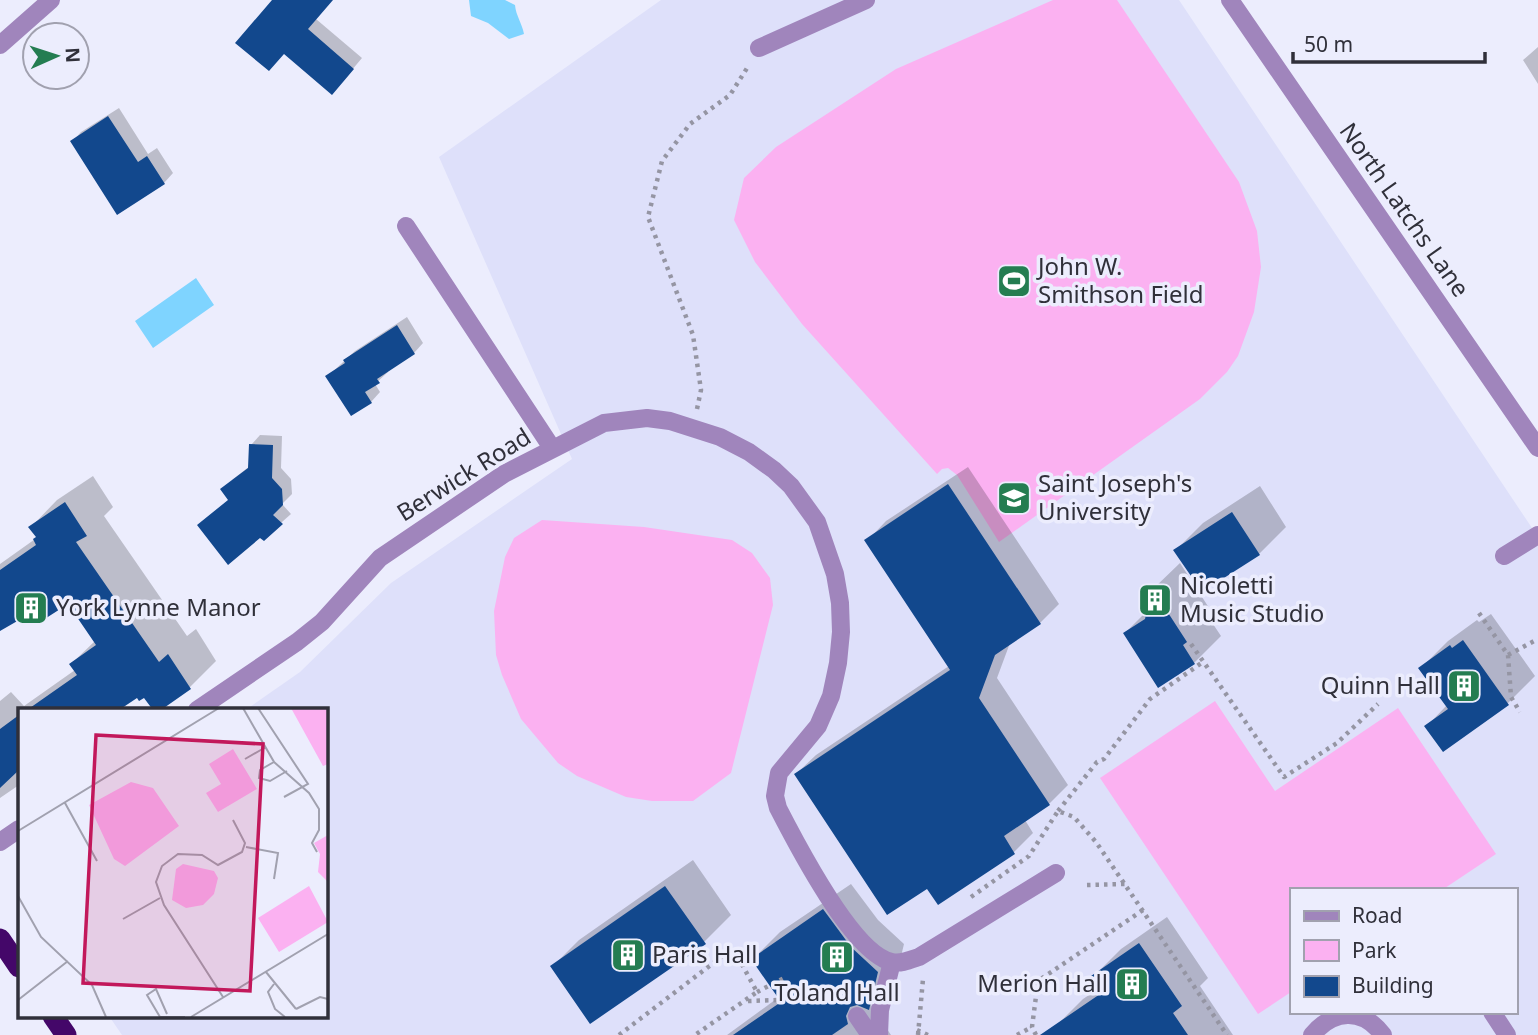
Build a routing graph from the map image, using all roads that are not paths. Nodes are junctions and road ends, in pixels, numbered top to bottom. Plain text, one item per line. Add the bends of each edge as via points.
1 (51, 0) edge
2 (866, 0) edge
3 (1230, 0) edge
4 (0, 45) edge
5 (759, 48) road end
6 (406, 226) dead end
7 (552, 448) junction
8 (1538, 448) edge
9 (1538, 535) edge
10 (1504, 556) dead end
11 (199, 708) edge
12 (18, 830) edge
13 (0, 842) edge
14 (1056, 873) dead end
15 (0, 939) edge
16 (892, 962) junction
17 (18, 966) edge
18 (1493, 1014) edge
19 (857, 1016) dead end
20 (54, 1018) edge
21 (66, 1035) edge
22 (870, 1035) edge
23 (879, 1035) edge
24 (1312, 1035) edge
25 (1382, 1035) edge
26 (1507, 1035) edge

1 - 4 street
2 - 5 street
3 - 8 street, North Latchs Lane
6 - 7 street, Berwick Road
7 - 11 street, Berwick Road via 389,551 298,642
7 - 16 street via 604,423 625,419 692,426 750,452 805,503 817,522 835,574 838,663 818,726 779,773 775,796 821,888 864,941
9 - 10 street
12 - 13 street
14 - 16 street via 925,953
15 - 17 highway
16 - 23 street
18 - 26 street
19 - 22 street
20 - 21 highway
24 - 25 street via 1339,1015 1357,1016

